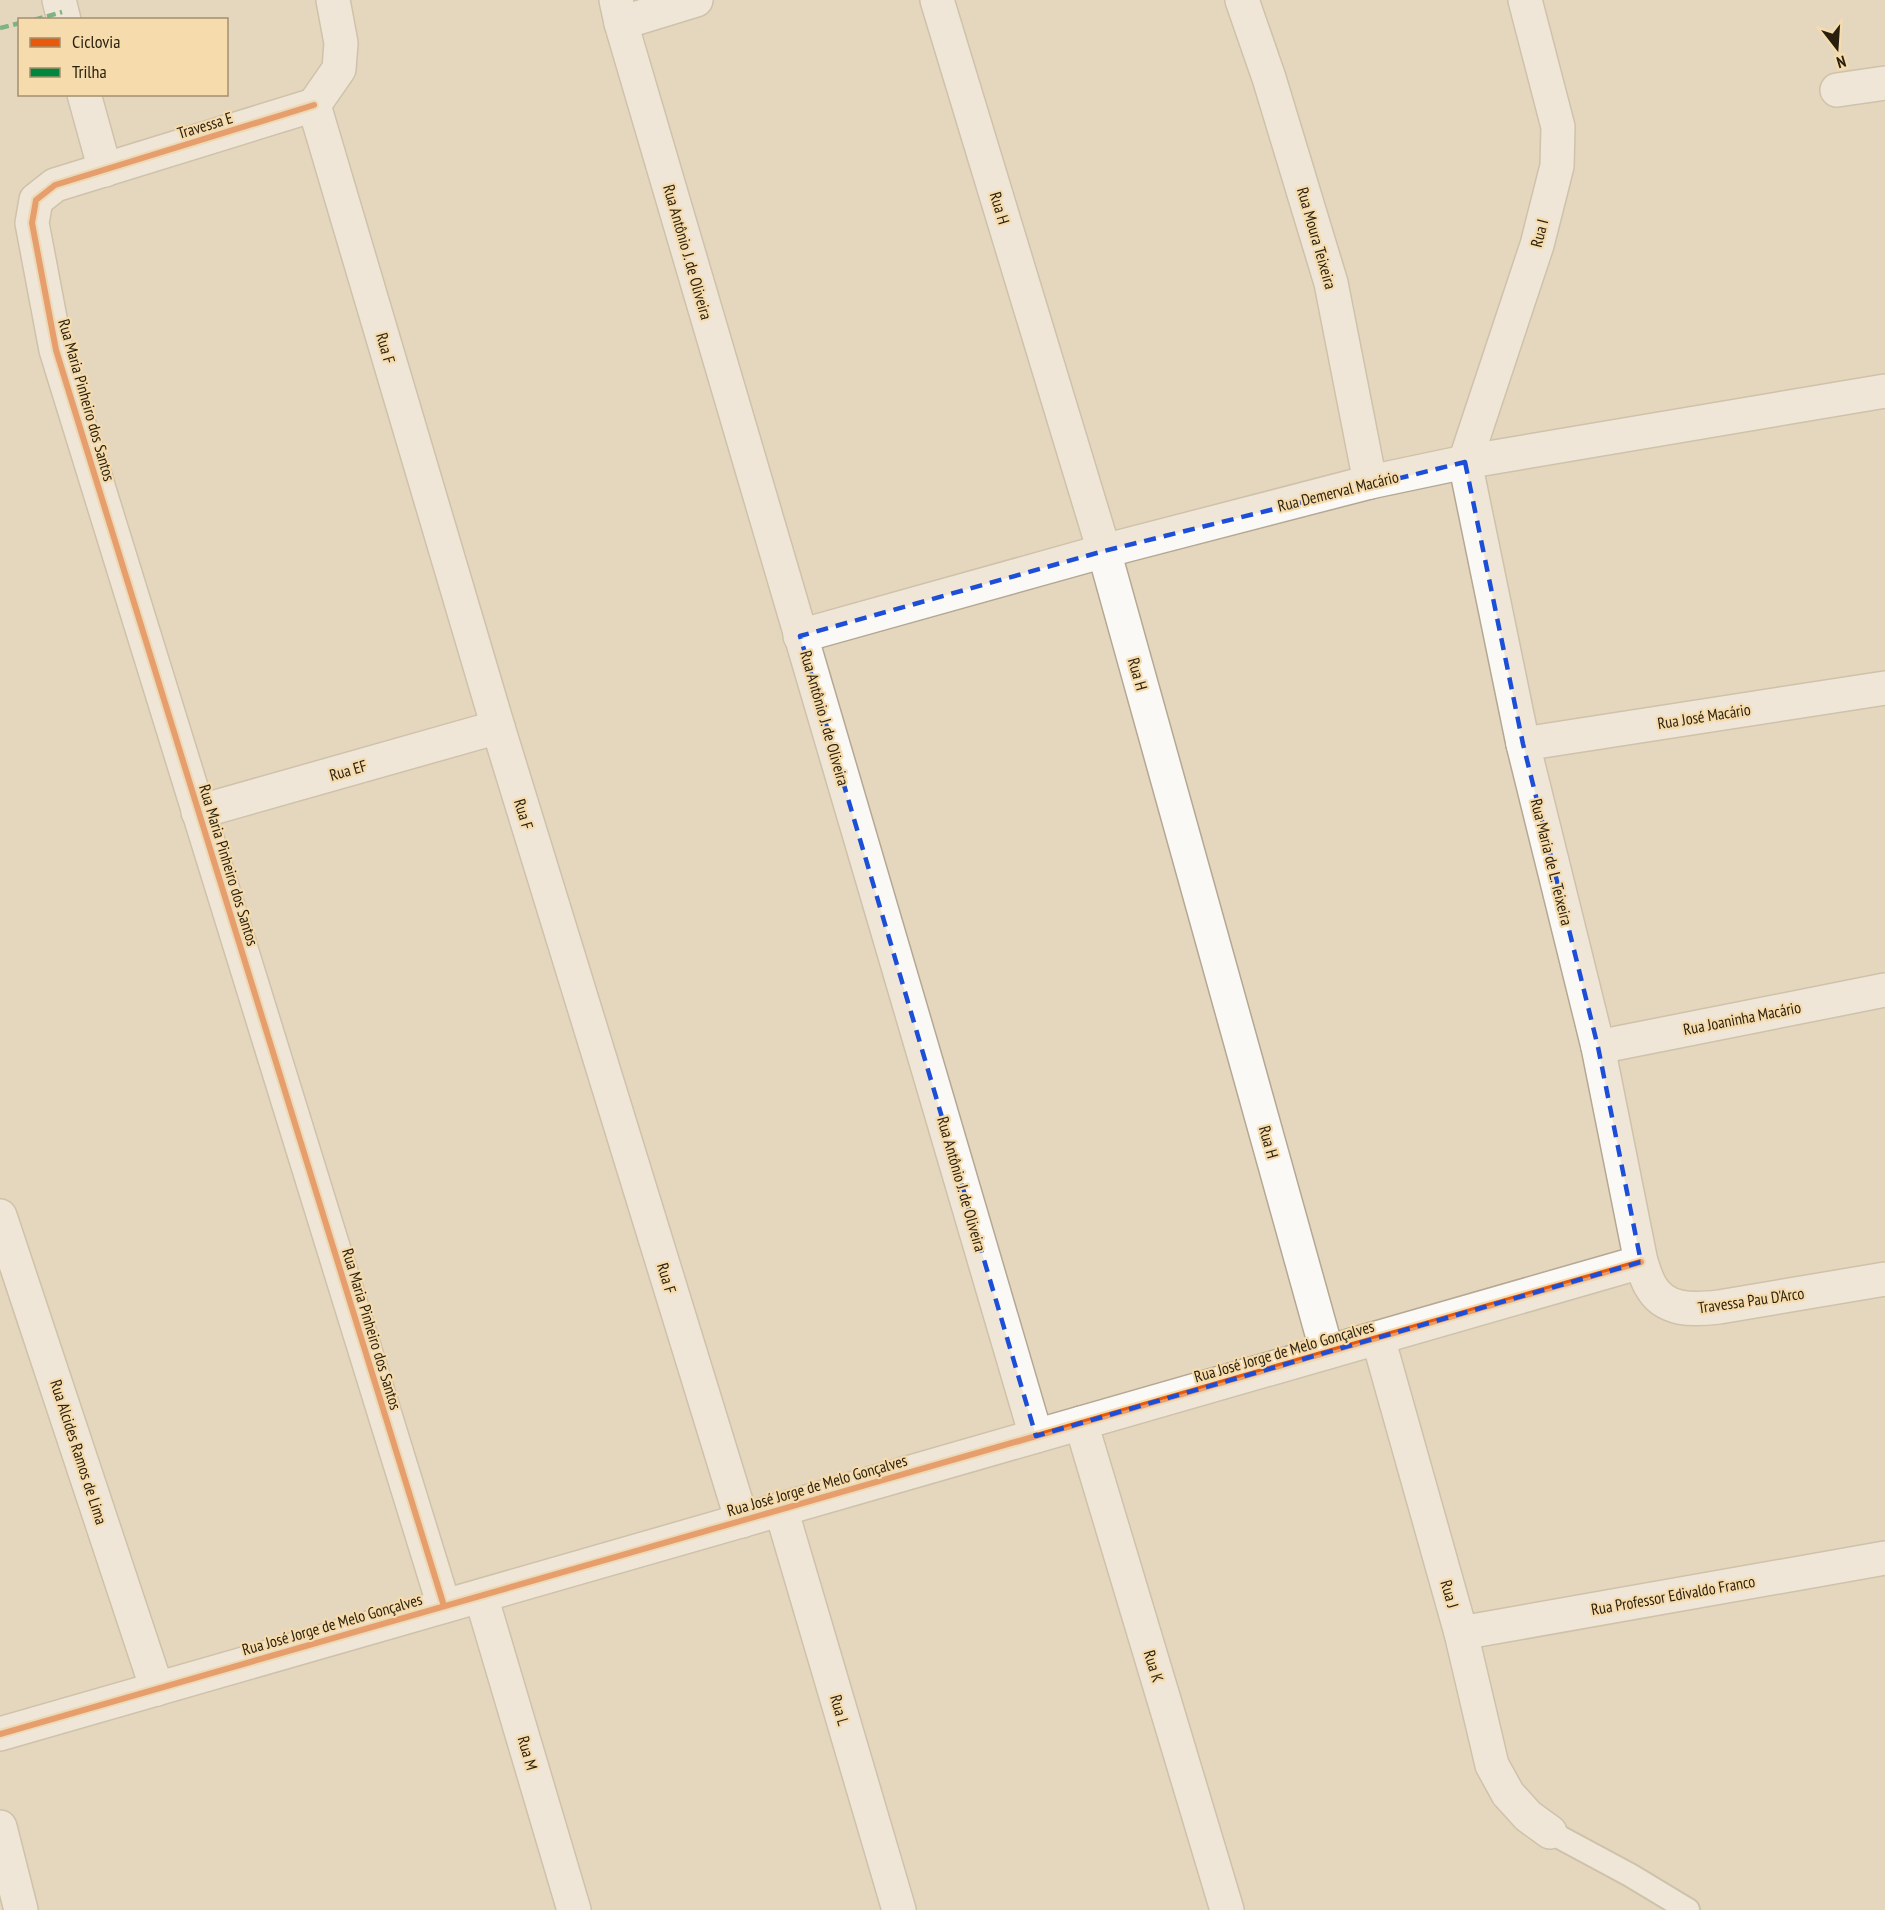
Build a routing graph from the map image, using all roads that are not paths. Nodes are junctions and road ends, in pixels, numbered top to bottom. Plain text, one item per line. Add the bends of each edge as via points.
1 (59, 0) edge
2 (333, 0) edge
3 (696, 0) edge
4 (937, 0) edge
5 (1242, 0) edge
6 (1524, 0) edge
7 (618, 11) edge
8 (64, 18) edge
9 (1885, 83) edge
10 (1837, 90) dead end
11 (85, 96) edge
12 (314, 105) junction
13 (105, 170) junction
14 (1885, 391) edge
15 (1465, 462) junction
16 (1370, 482) junction
17 (1104, 551) junction
18 (800, 636) junction
19 (1885, 688) edge
20 (498, 727) junction
21 (1523, 744) junction
22 (198, 812) junction
23 (1885, 990) edge
24 (1598, 1047) junction
25 (0, 1216) edge
26 (1641, 1262) junction
27 (1885, 1279) edge
28 (1378, 1338) junction
29 (1327, 1352) junction
30 (1080, 1423) junction
31 (1036, 1436) junction
32 (781, 1509) junction
33 (742, 1521) junction
34 (1885, 1558) edge
35 (481, 1596) junction
36 (444, 1606) junction
37 (1461, 1633) junction
38 (158, 1689) junction
39 (0, 1734) edge
40 (0, 1827) edge
41 (1550, 1832) joint
42 (21, 1910) edge
43 (574, 1910) edge
44 (899, 1910) edge
45 (1227, 1910) edge
46 (1688, 1910) edge

1 - 8 street
2 - 12 street via 341,43 339,69
3 - 7 street
4 - 17 street, Rua H
5 - 16 street, Rua Moura Teixeira via 1331,283
6 - 15 street, Rua I via 1558,127 1557,166 1537,245
7 - 18 street, Rua Antônio J. de Oliveira
9 - 10 street
11 - 13 street
12 - 13 street, Travessa E
12 - 20 street, Rua F
13 - 22 street, Rua Maria Pinheiro dos Santos via 55,184 36,200 32,223 56,350
14 - 15 street, Rua Demerval Macário
15 - 16 street, Rua Demerval Macário
15 - 21 street, Rua Maria de L. Teixeira
16 - 17 street, Rua Demerval Macário
17 - 18 street, Rua Demerval Macário
17 - 29 street, Rua H
18 - 31 street, Rua Antônio J. de Oliveira
19 - 21 street, Rua José Macário
20 - 22 street, Rua EF
20 - 33 street, Rua F
21 - 24 street, Rua Maria de L. Teixeira
22 - 36 street, Rua Maria Pinheiro dos Santos
23 - 24 street, Rua Joaninha Macário
24 - 26 street, Rua Maria de L. Teixeira
25 - 38 street, Rua Alcides Ramos de Lima
26 - 27 street, Travessa Pau D'Arco via 1651,1287 1666,1304 1692,1310
26 - 28 street, Rua José Jorge de Melo Gonçalves
28 - 29 street, Rua José Jorge de Melo Gonçalves
28 - 37 street, Rua J
29 - 30 street, Rua José Jorge de Melo Gonçalves
30 - 31 street, Rua José Jorge de Melo Gonçalves
30 - 45 street, Rua K
31 - 32 street, Rua José Jorge de Melo Gonçalves
32 - 33 street, Rua José Jorge de Melo Gonçalves
32 - 44 street, Rua L
33 - 35 street, Rua José Jorge de Melo Gonçalves
34 - 37 street, Rua Professor Edivaldo Franco
35 - 36 street, Rua José Jorge de Melo Gonçalves
35 - 43 street, Rua M
36 - 38 street, Rua José Jorge de Melo Gonçalves
37 - 41 street, Rua J via 1492,1764 1508,1794
38 - 39 street, Rua José Jorge de Melo Gonçalves
40 - 42 street
41 - 46 lane

